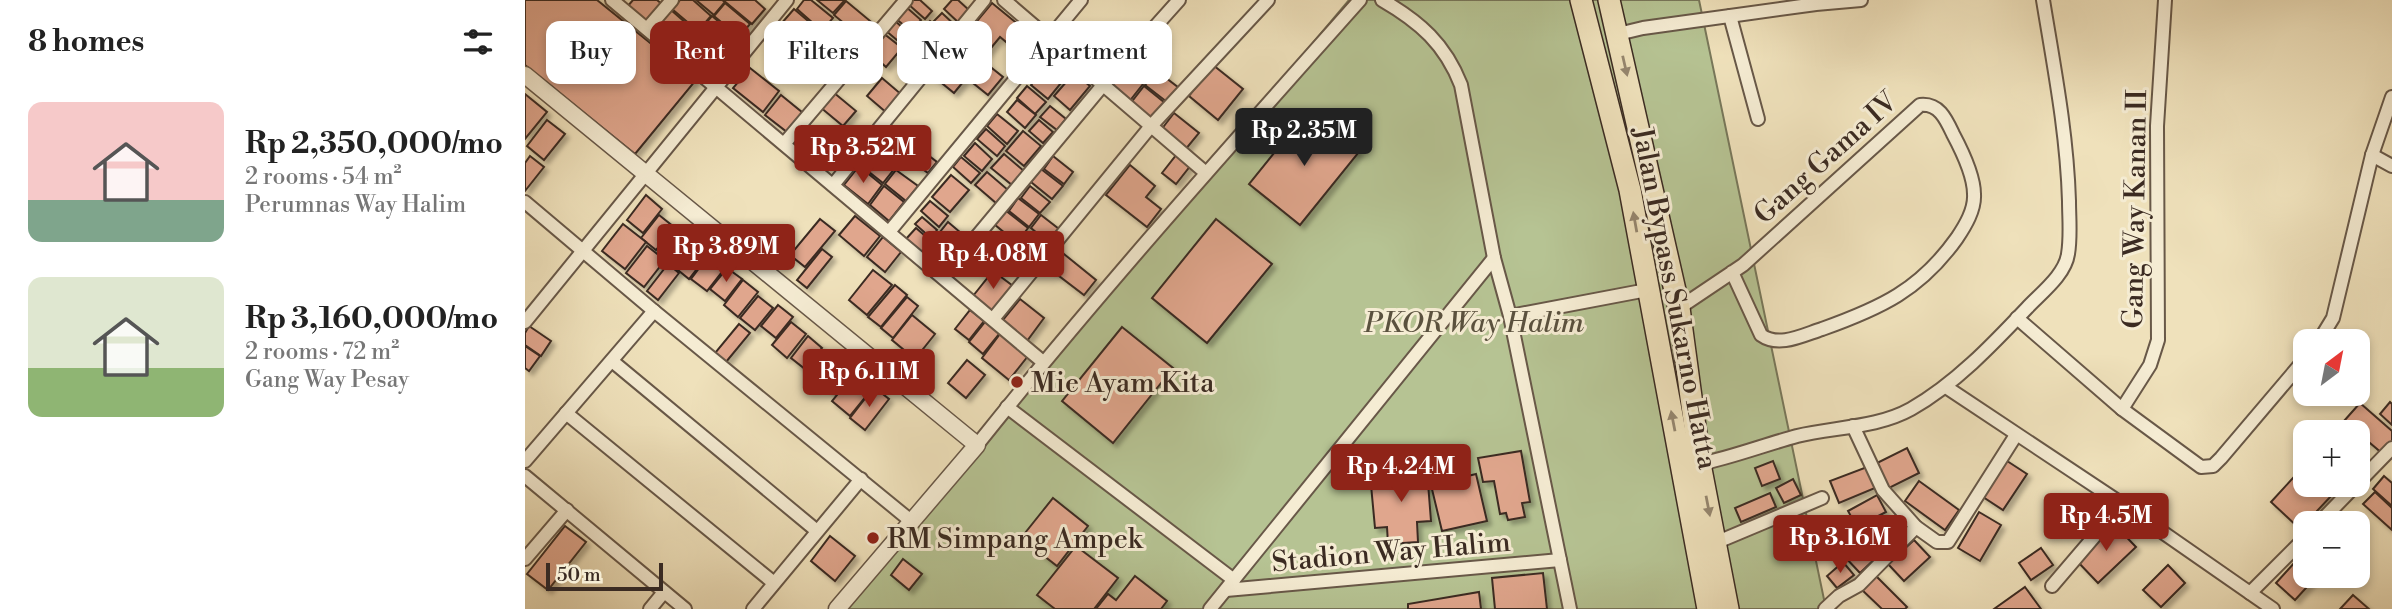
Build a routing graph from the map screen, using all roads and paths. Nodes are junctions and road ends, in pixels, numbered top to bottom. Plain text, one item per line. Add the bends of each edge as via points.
1 (612, 0) edge
2 (672, 0) edge
3 (787, 0) edge
4 (906, 0) edge
5 (984, 0) edge
6 (1004, 0) edge
7 (1081, 0) edge
8 (1179, 0) edge
9 (1268, 0) edge
10 (1360, 0) edge
11 (1382, 0) edge
12 (1581, 0) edge
13 (1609, 0) edge
14 (1861, 0) edge
15 (2043, 0) edge
16 (2165, 0) edge
17 (1730, 16) junction
18 (1029, 21) edge
19 (1062, 21) edge
20 (647, 29) junction
21 (1618, 34) junction
22 (525, 75) edge
23 (1010, 84) edge
24 (1103, 85) junction
25 (715, 86) junction
26 (2392, 97) edge
27 (1758, 119) dead end
28 (1151, 126) junction
29 (784, 144) junction
30 (2372, 155) junction
31 (2392, 166) edge
32 (1206, 173) junction
33 (645, 175) junction
34 (833, 185) junction
35 (525, 202) edge
36 (889, 232) junction
37 (583, 251) junction
38 (1494, 258) junction
39 (1732, 272) junction
40 (943, 278) junction
41 (1647, 290) junction
42 (1679, 308) junction
43 (654, 311) junction
44 (1510, 316) junction
45 (2017, 318) junction
46 (993, 320) junction
47 (525, 322) edge
48 (2326, 329) edge
49 (612, 361) junction
50 (1044, 362) junction
51 (2293, 373) edge
52 (1946, 387) junction
53 (1007, 407) junction
54 (2122, 409) junction
55 (566, 413) junction
56 (1853, 426) junction
57 (2017, 435) junction
58 (977, 444) junction
59 (2392, 448) edge
60 (525, 461) edge
61 (1700, 464) junction
62 (525, 476) edge
63 (861, 479) junction
64 (1822, 498) dead end
65 (2122, 504) junction
66 (567, 510) junction
67 (2331, 511) edge
68 (911, 521) junction
69 (1916, 527) junction
70 (817, 531) junction
71 (1715, 542) junction
72 (2293, 550) edge
73 (525, 559) edge
74 (1560, 560) junction
75 (1234, 580) junction
76 (774, 583) junction
77 (2052, 586) dead end
78 (1226, 590) junction
79 (664, 592) junction
80 (2250, 593) junction
81 (650, 609) edge
82 (684, 609) edge
83 (753, 609) edge
84 (837, 609) edge
85 (1210, 609) edge
86 (1570, 609) edge
87 (1707, 609) edge
88 (1728, 609) edge
89 (1825, 609) edge
90 (2273, 609) edge

1 - 20 street
2 - 20 street
3 - 25 street
4 - 29 street
5 - 34 street
6 - 18 street
7 - 19 street
8 - 24 street
9 - 28 street
10 - 32 street
11 - 38 street via 1421,26 1453,64 1466,108
41 -> 12 highway, Jalan Bypass Sukarno Hatta via 1630,190
13 - 21 highway, Jalan Bypass Sukarno Hatta
14 - 17 street
15 - 45 street via 2064,124 2070,239 2066,264
16 - 54 street, Gang Way Kanan II via 2157,126 2158,340 2150,365
17 - 21 street
17 - 27 street
20 - 25 street
21 -> 42 highway, Jalan Bypass Sukarno Hatta
22 - 33 street
23 - 36 street
24 - 28 street
24 - 40 street
25 - 29 street
25 - 33 street
26 - 30 street
28 - 32 street
28 - 46 street
29 - 34 street
30 - 31 street
30 - 48 street via 2333,318
32 - 50 street
33 - 37 street
33 - 58 street
34 - 36 street
35 - 37 street
36 - 40 street
37 - 43 street
37 - 47 street
38 - 44 street
38 - 75 street, Stadion Way Halim
39 - 39 street, Gang Gama IV via 1920,105 1938,109 1963,152 1974,195 1967,224 1930,272 1904,293 1854,317 1775,341 1761,335
39 - 42 street, Gang Gama IV
40 - 46 street
41 - 44 street
87 -> 41 highway, Jalan Bypass Sukarno Hatta
42 - 61 highway, Jalan Bypass Sukarno Hatta
43 - 49 street
43 - 63 street
44 - 74 street
45 - 52 street
45 - 54 street
46 - 50 street
49 - 55 street
49 - 70 street
50 - 53 street
51 - 54 street via 2213,467 2201,467
52 - 56 street via 1908,410
52 - 57 street
53 - 58 street
53 - 75 street, Stadion Way Halim
55 - 60 street
55 - 76 street
56 - 61 street via 1798,436
56 - 69 street via 1883,490
57 - 65 street
57 - 69 street via 1948,542 1937,542
58 - 68 street
59 - 67 street
61 -> 71 highway, Jalan Bypass Sukarno Hatta
62 - 66 street
63 - 68 street
63 - 70 street
64 - 71 street
65 - 77 street
65 - 80 street
66 - 73 street
66 - 79 street
68 - 84 street
69 - 89 street via 1859,585
70 - 76 street
71 - 88 highway, Jalan Bypass Sukarno Hatta
72 - 80 street
74 - 78 street, Stadion Way Halim
74 - 86 street
75 - 78 street, Stadion Way Halim
76 - 83 street
78 - 85 street, Stadion Way Halim
79 - 81 street
79 - 82 street
80 - 90 street

